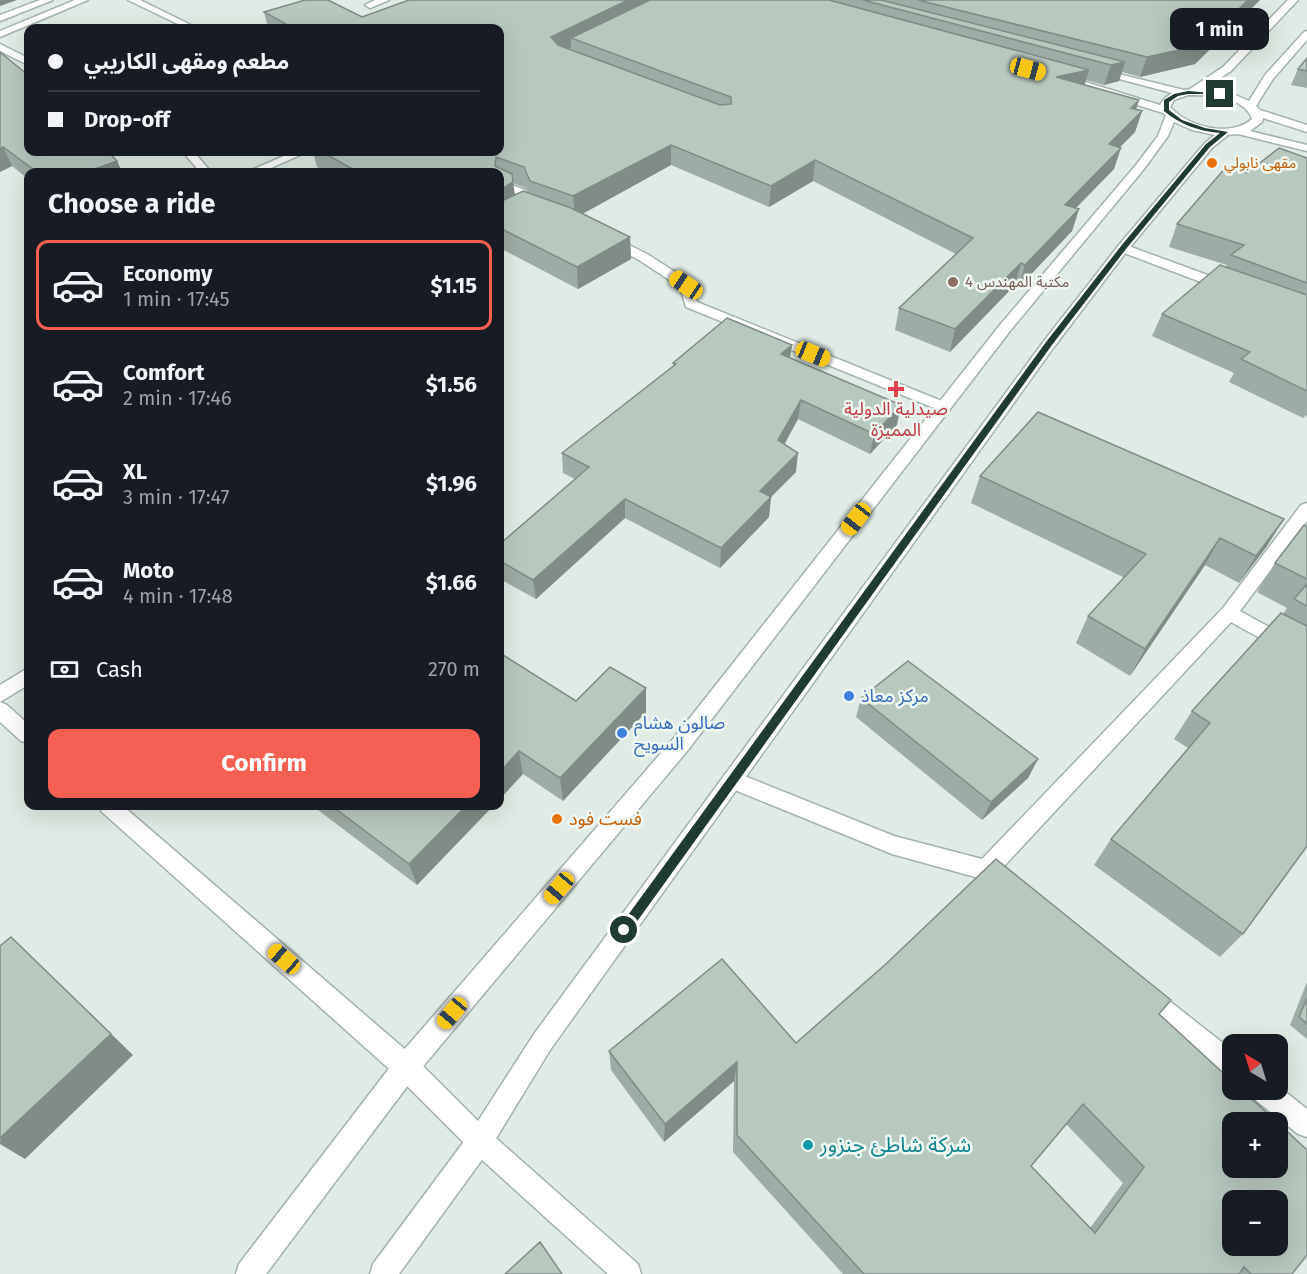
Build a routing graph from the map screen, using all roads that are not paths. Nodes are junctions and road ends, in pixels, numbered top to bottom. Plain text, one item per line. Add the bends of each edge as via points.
1 (48, 0) edge
2 (83, 0) edge
3 (133, 0) edge
4 (384, 0) edge
5 (1293, 0) edge
6 (370, 5) dead end
7 (0, 18) edge
8 (24, 24) edge
9 (24, 24) edge
10 (184, 24) edge
11 (0, 34) edge
12 (1307, 34) edge
13 (0, 47) edge
14 (24, 60) edge
15 (1086, 69) edge
16 (1050, 75) edge
17 (1188, 92) junction
18 (1253, 110) junction
19 (1169, 113) junction
20 (1307, 129) edge
21 (1231, 131) junction
22 (1307, 148) edge
23 (192, 156) edge
24 (291, 156) edge
25 (202, 168) edge
26 (263, 168) edge
27 (504, 185) edge
28 (525, 209) edge
29 (599, 233) edge
30 (1123, 248) junction
31 (1242, 292) edge
32 (944, 407) junction
33 (1307, 509) edge
34 (1229, 613) junction
35 (1307, 657) edge
36 (24, 678) edge
37 (0, 695) edge
38 (0, 710) edge
39 (24, 731) edge
40 (732, 780) junction
41 (114, 810) edge
42 (986, 870) junction
43 (1004, 885) edge
44 (1132, 986) edge
45 (1222, 1057) edge
46 (406, 1067) junction
47 (1276, 1100) edge
48 (1307, 1125) edge
49 (480, 1141) junction
50 (249, 1274) edge
51 (384, 1274) edge
52 (628, 1274) edge

1 - 7 street
2 - 9 street
3 - 10 street
4 - 6 street
5 - 17 street via 1227,69
8 - 11 street
12 - 18 street via 1269,77
13 - 14 street
15 - 17 street
16 - 19 street
17 - 18 street via 1229,97
17 - 19 street via 1168,99 1165,103
18 - 20 street
18 - 21 street via 1258,120 1253,126
19 - 21 street via 1191,126
19 - 32 street via 1163,136
21 - 22 street
21 - 30 street via 1208,146
23 - 25 street
24 - 26 street
27 - 28 street via 521,192
29 - 32 street via 686,285 691,304
30 - 31 street
30 - 40 street
32 - 46 street via 681,744
33 - 34 street
34 - 35 street
34 - 42 street
36 - 37 street
38 - 39 street
40 - 42 street via 892,844
40 - 49 street via 543,1042
41 - 46 street
42 - 43 street
44 - 45 street
46 - 49 street
46 - 50 street
47 - 48 street
49 - 51 street
49 - 52 street

